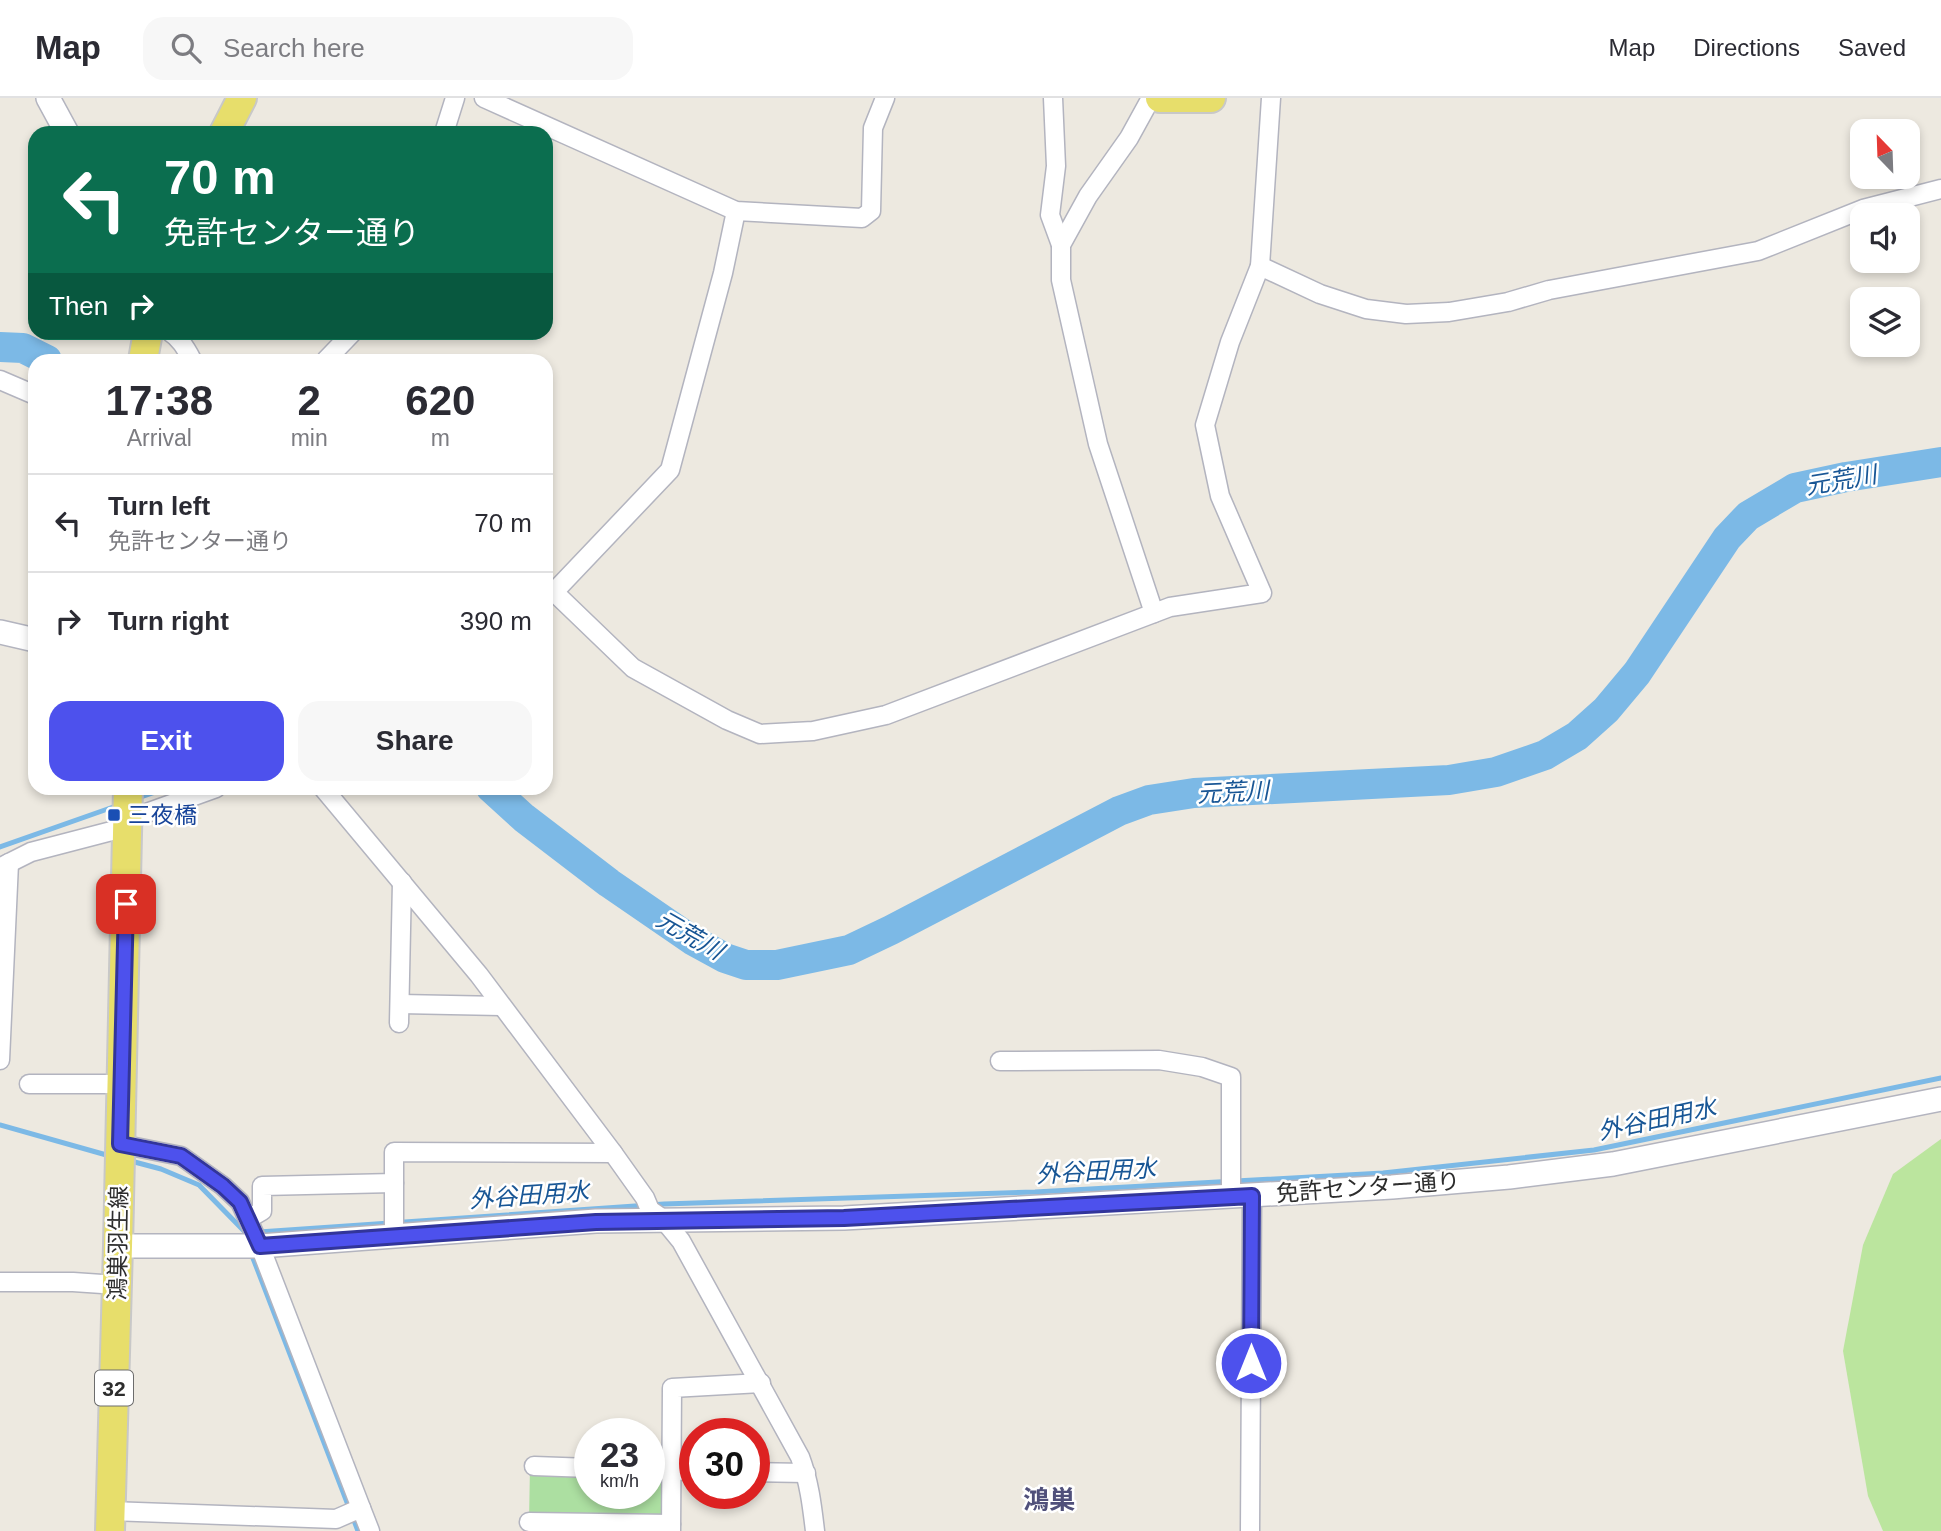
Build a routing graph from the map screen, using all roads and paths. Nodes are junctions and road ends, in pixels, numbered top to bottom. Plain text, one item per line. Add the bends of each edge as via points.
1 (48, 98) edge
2 (242, 98) edge
3 (454, 98) edge
4 (484, 98) edge
5 (885, 98) edge
6 (1053, 98) edge
7 (1151, 98) edge
8 (1160, 98) edge
9 (1210, 98) edge
10 (1270, 98) edge
11 (63, 126) edge
12 (228, 126) edge
13 (446, 126) edge
14 (546, 126) edge
15 (553, 129) edge
16 (1941, 188) edge
17 (736, 211) junction
18 (1061, 245) junction
19 (1260, 267) junction
20 (179, 340) edge
21 (345, 340) edge
22 (189, 354) edge
23 (332, 354) edge
24 (0, 380) edge
25 (28, 392) edge
26 (553, 590) edge
27 (553, 596) edge
28 (1154, 613) junction
29 (0, 632) edge
30 (28, 638) edge
31 (128, 795) edge
32 (197, 795) edge
33 (329, 795) edge
34 (127, 823) junction
35 (4, 865) edge
36 (402, 881) junction
37 (400, 1004) junction
38 (501, 1006) junction
39 (399, 1023) dead end
40 (0, 1060) edge
41 (1000, 1061) dead end
42 (29, 1084) dead end
43 (122, 1084) junction
44 (1941, 1098) edge
45 (120, 1144) junction
46 (613, 1153) junction
47 (394, 1183) junction
48 (1242, 1196) junction
49 (248, 1219) junction
50 (663, 1219) junction
51 (394, 1237) junction
52 (118, 1246) junction
53 (260, 1246) junction
54 (0, 1282) edge
55 (117, 1285) junction
56 (761, 1383) junction
57 (534, 1466) dead end
58 (574, 1467) edge
59 (665, 1471) edge
60 (672, 1471) junction
61 (679, 1471) edge
62 (770, 1472) edge
63 (806, 1473) junction
64 (361, 1508) junction
65 (110, 1521) edge
66 (529, 1522) dead end
67 (671, 1528) edge
68 (370, 1531) edge
69 (815, 1531) edge
70 (1250, 1531) edge

1 - 11 street
2 - 12 main road
3 - 13 street
4 - 14 street
5 - 17 street via 873,128 871,211 862,218
6 - 18 street via 1056,166 1050,215
7 - 18 street
8 - 9 main road
10 - 19 street
15 - 17 street
16 - 19 street via 1863,209 1758,251 1450,312 1406,314 1366,309
17 - 26 street via 670,470
18 - 28 street via 1061,280 1098,444
19 - 28 street via 1230,342 1205,425 1220,496 1262,593
20 - 22 street
21 - 23 street
24 - 25 street
27 - 28 street via 633,668 760,734 813,731 886,715
29 - 30 street
31 - 34 main road, 鴻巣羽生線 / 32
32 - 34 street
33 - 36 street
34 - 35 street via 31,852
34 - 43 main road, 鴻巣羽生線 / 32
35 - 40 street
36 - 37 street
36 - 38 street
37 - 38 street
37 - 39 street
38 - 46 street
41 - 48 street via 1159,1060 1231,1077
42 - 43 street
43 - 45 main road, 鴻巣羽生線 / 32
44 - 48 street, 免許センター通り via 1612,1164 1509,1177
45 - 49 street via 181,1156 223,1186 240,1202
45 - 52 main road, 鴻巣羽生線 / 32
46 - 47 street via 394,1152
46 - 50 street via 650,1210
47 - 49 street via 262,1186 262,1211
47 - 51 street
48 - 50 street, 免許センター通り via 844,1218
48 - 70 street
49 - 53 street
50 - 51 street, 免許センター通り
50 - 56 street via 681,1241
51 - 53 street, 免許センター通り
52 - 53 street, 免許センター通り
52 - 55 main road, 鴻巣羽生線 / 32
53 - 64 street
54 - 55 street
55 - 65 main road, 鴻巣羽生線 / 32
56 - 60 street via 672,1388
56 - 63 street
57 - 58 street
59 - 60 street
60 - 61 street
60 - 67 street
62 - 63 street
63 - 69 street
64 - 65 street via 336,1519
64 - 68 street
66 - 67 street

